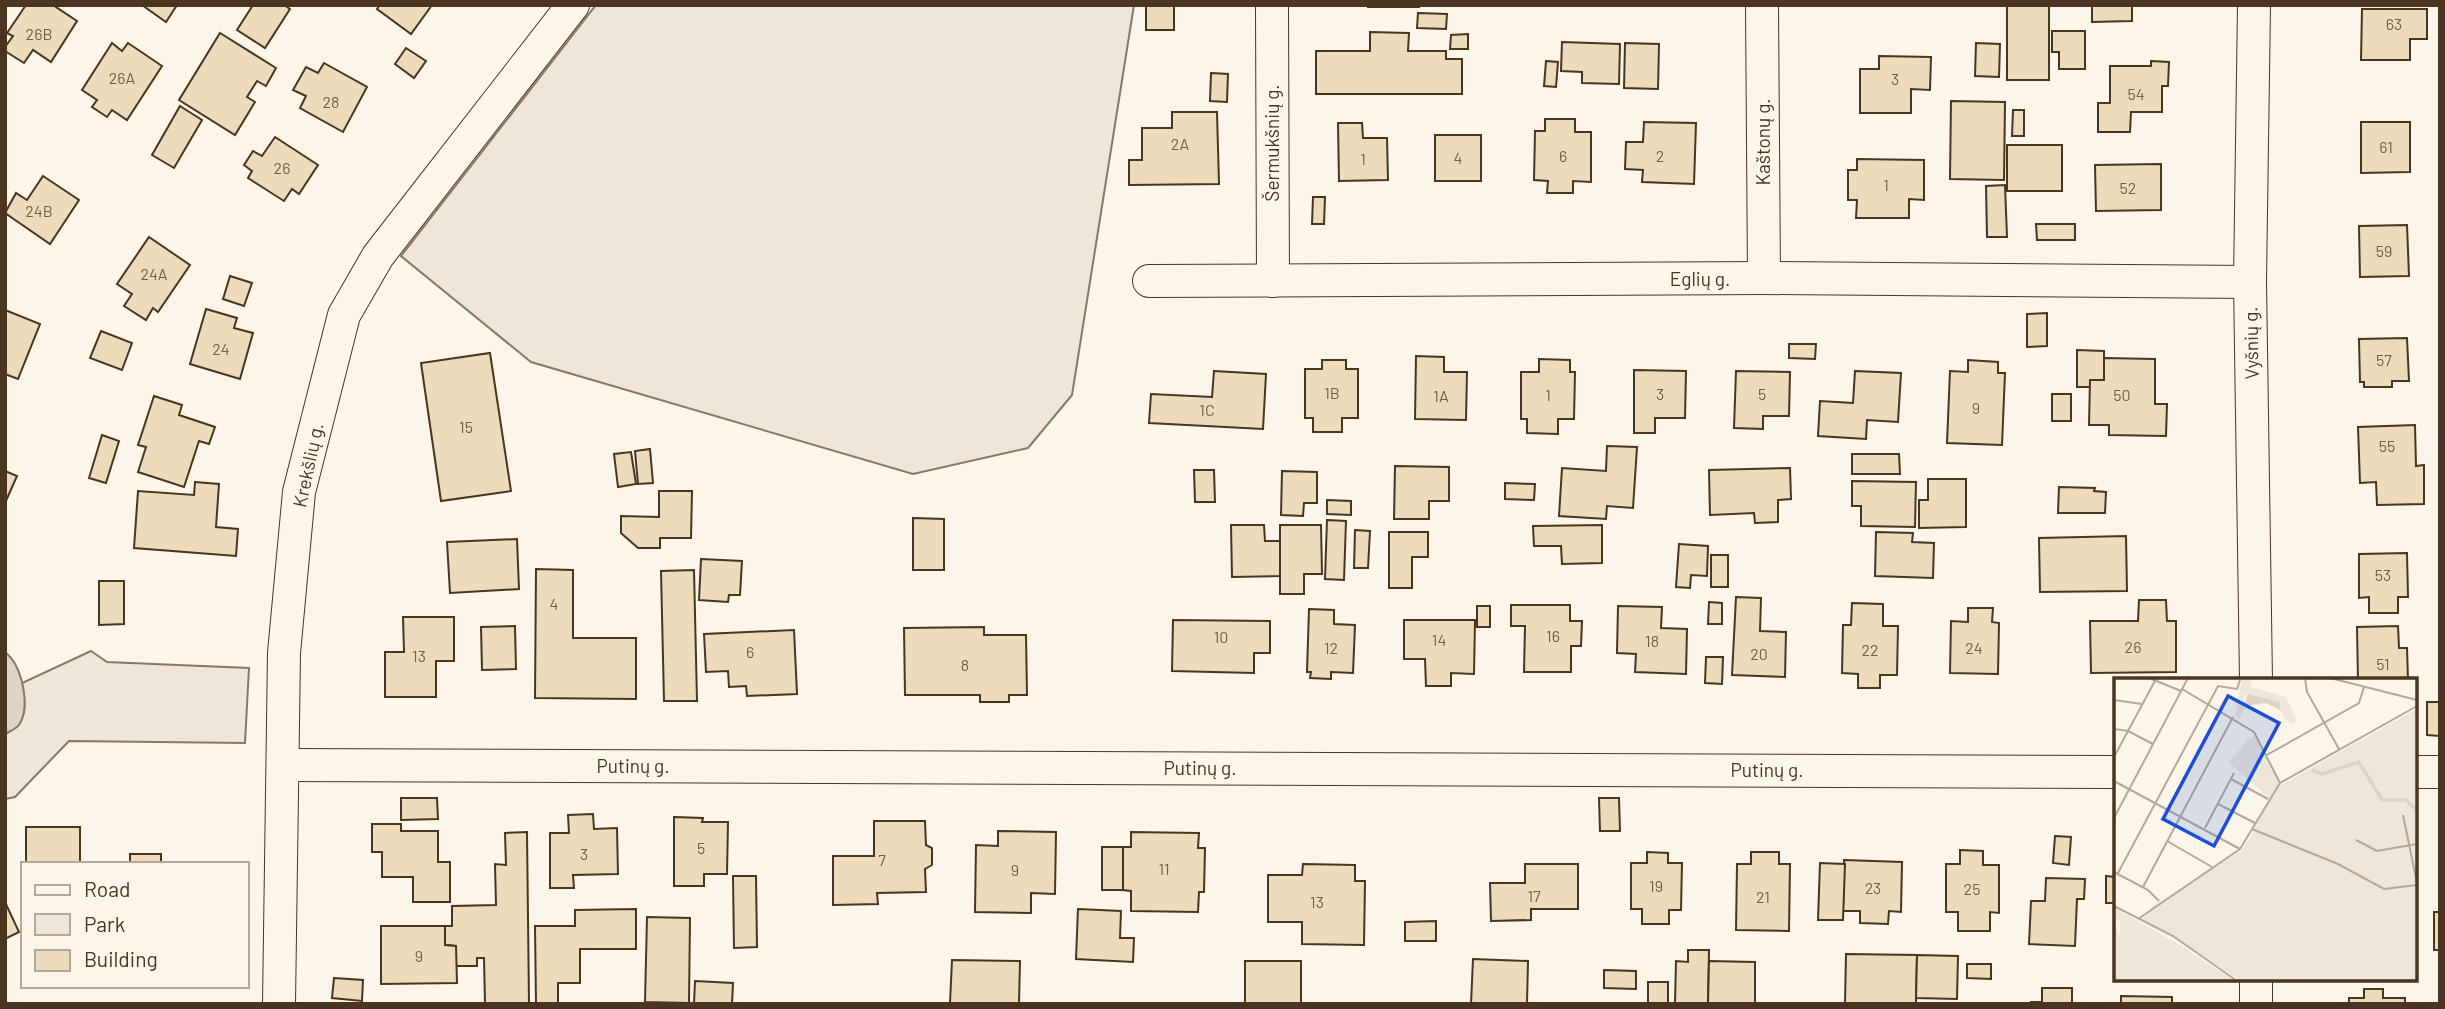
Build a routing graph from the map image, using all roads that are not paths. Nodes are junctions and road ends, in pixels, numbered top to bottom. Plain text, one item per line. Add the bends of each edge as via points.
1 (573, 5) edge
2 (1272, 5) edge
3 (1762, 5) edge
4 (2254, 5) edge
5 (1764, 278) junction
6 (1149, 281) dead end
7 (1273, 281) junction
8 (2250, 282) junction
9 (2256, 678) edge
10 (283, 765) junction
11 (2114, 772) edge
12 (2417, 772) edge
13 (2440, 772) edge
14 (2256, 981) edge
15 (279, 1004) edge
16 (2256, 1004) edge

1 - 10 street, Krekšlių g. via 378,256 344,315 299,492 284,653
2 - 7 street, Šermukšnių g.
3 - 5 street, Kaštonų g.
4 - 8 street, Vyšnių g.
5 - 7 street, Eglių g.
5 - 8 street, Eglių g.
6 - 7 street, Eglių g.
8 - 9 street, Vyšnių g.
10 - 11 street, Putinų g.
10 - 15 street, Krekšlių g.
12 - 13 street
14 - 16 street

